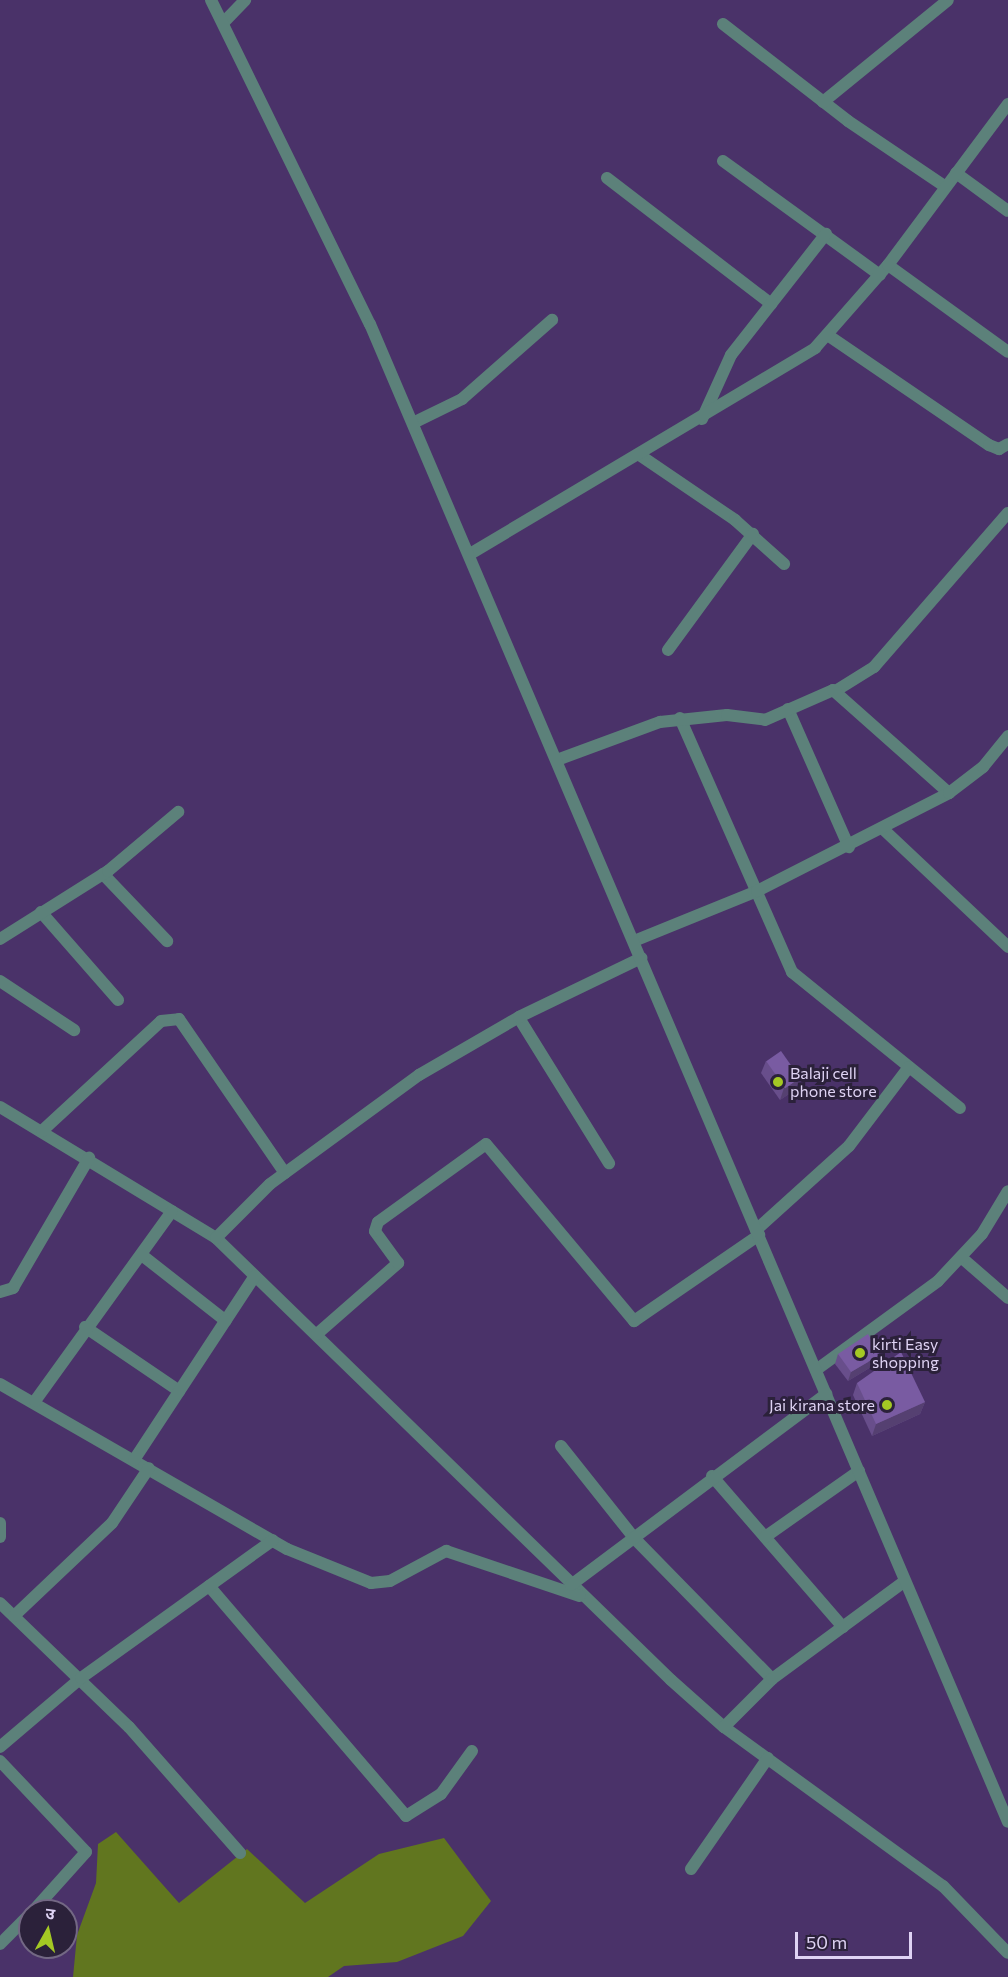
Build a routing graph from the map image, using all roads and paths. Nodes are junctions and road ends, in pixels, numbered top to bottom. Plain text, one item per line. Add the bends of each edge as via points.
1 (211, 0) edge
2 (245, 0) edge
3 (940, 2) edge
4 (223, 23) junction
5 (723, 24) dead end
6 (823, 102) junction
7 (1008, 104) edge
8 (723, 161) dead end
9 (956, 173) junction
10 (607, 178) dead end
11 (946, 187) junction
12 (1008, 211) edge
13 (826, 234) junction
14 (884, 270) junction
15 (771, 304) junction
16 (552, 320) dead end
17 (829, 336) junction
18 (1008, 352) edge
19 (702, 419) junction
20 (413, 423) junction
21 (1008, 444) edge
22 (641, 456) junction
23 (1008, 513) edge
24 (753, 534) junction
25 (470, 554) junction
26 (784, 564) dead end
27 (668, 650) dead end
28 (837, 690) junction
29 (788, 709) junction
30 (680, 718) junction
31 (1008, 736) edge
32 (557, 760) junction
33 (949, 793) junction
34 (178, 812) dead end
35 (883, 829) junction
36 (849, 847) junction
37 (103, 874) junction
38 (757, 891) junction
39 (41, 912) junction
40 (0, 939) edge
41 (167, 941) dead end
42 (634, 941) junction
43 (1008, 947) edge
44 (641, 958) junction
45 (0, 981) edge
46 (118, 1000) dead end
47 (519, 1018) junction
48 (74, 1030) dead end
49 (909, 1067) junction
50 (0, 1107) edge
51 (960, 1108) dead end
52 (42, 1131) junction
53 (90, 1158) junction
54 (609, 1163) dead end
55 (285, 1173) junction
56 (1008, 1191) edge
57 (172, 1211) junction
58 (758, 1233) junction
59 (216, 1238) junction
60 (143, 1256) junction
61 (962, 1257) junction
62 (255, 1276) junction
63 (0, 1292) edge
64 (1008, 1298) edge
65 (226, 1321) junction
66 (85, 1327) junction
67 (317, 1335) junction
68 (816, 1370) junction
69 (0, 1384) edge
70 (179, 1391) junction
71 (826, 1394) junction
72 (35, 1401) junction
73 (561, 1446) dead end
74 (134, 1460) junction
75 (149, 1468) junction
76 (859, 1471) junction
77 (712, 1476) junction
78 (0, 1523) edge
79 (0, 1537) edge
80 (765, 1537) junction
81 (635, 1539) junction
82 (273, 1540) junction
83 (905, 1581) junction
84 (571, 1585) junction
85 (209, 1586) junction
86 (584, 1598) junction
87 (0, 1603) edge
88 (14, 1616) junction
89 (843, 1627) junction
90 (81, 1678) junction
91 (772, 1679) junction
92 (724, 1727) junction
93 (0, 1747) edge
94 (472, 1751) dead end
95 (768, 1758) junction
96 (0, 1761) edge
97 (1008, 1822) edge
98 (240, 1853) dead end
99 (691, 1869) dead end
100 (43, 1899) edge
101 (18, 1924) edge
102 (2, 1939) edge
103 (1008, 1953) edge

1 - 4 street
2 - 4 street
3 - 6 street
4 - 20 street
5 - 6 street
6 - 11 street
7 - 9 street
8 - 13 street
9 - 11 street
9 - 12 street
10 - 15 street
11 - 14 street
13 - 14 street
13 - 15 street
14 - 17 street
14 - 18 street
15 - 19 street via 724,366
16 - 20 street via 462,399
17 - 19 street
17 - 21 street via 989,446 1002,449
19 - 22 street
20 - 25 street
22 - 24 street
22 - 25 street
23 - 28 street via 874,667
24 - 26 street
24 - 27 street
25 - 32 street
28 - 29 street
28 - 33 street
29 - 30 street via 762,721 727,716
29 - 36 street
30 - 32 street
30 - 38 street
31 - 33 street via 983,767
32 - 42 street
33 - 35 street
34 - 37 street
35 - 36 street
35 - 43 street
36 - 38 street
37 - 39 street
37 - 41 street
38 - 42 street
38 - 49 street via 792,972
39 - 40 street
39 - 46 street
42 - 44 street
44 - 47 street
44 - 58 street
45 - 48 street
47 - 54 street
47 - 55 street via 373,1105
49 - 51 street
49 - 58 street via 849,1146
50 - 52 street
52 - 53 street
52 - 55 street via 161,1022 179,1019
53 - 57 street
53 - 63 street via 13,1288
55 - 59 street
56 - 61 street
57 - 59 street
57 - 60 street
58 - 67 street via 634,1321 486,1144 378,1222 375,1231 396,1254 398,1263
58 - 68 street
59 - 62 street
60 - 65 street
60 - 66 street
61 - 64 street
61 - 68 street via 917,1299
62 - 65 street
62 - 67 street
65 - 70 street
66 - 70 street
66 - 72 street
67 - 84 street
68 - 71 street
69 - 72 street
70 - 74 street
71 - 76 street
71 - 77 street
72 - 74 street
73 - 81 street
74 - 75 street
75 - 82 street
75 - 88 street via 120,1515
76 - 80 street
76 - 83 street
77 - 80 street
77 - 81 street
78 - 79 street
80 - 89 street
81 - 84 street
81 - 91 street
82 - 85 street
82 - 86 street via 376,1584 446,1551
83 - 89 street
83 - 97 street
84 - 86 street
85 - 90 street
85 - 94 street via 406,1816 441,1794
86 - 92 street
87 - 88 street
88 - 90 street
89 - 91 street
90 - 93 street
90 - 98 street via 188,1790
91 - 92 street
92 - 95 street
95 - 99 street
95 - 103 street via 943,1886
96 - 100 street via 86,1852
101 - 102 street

